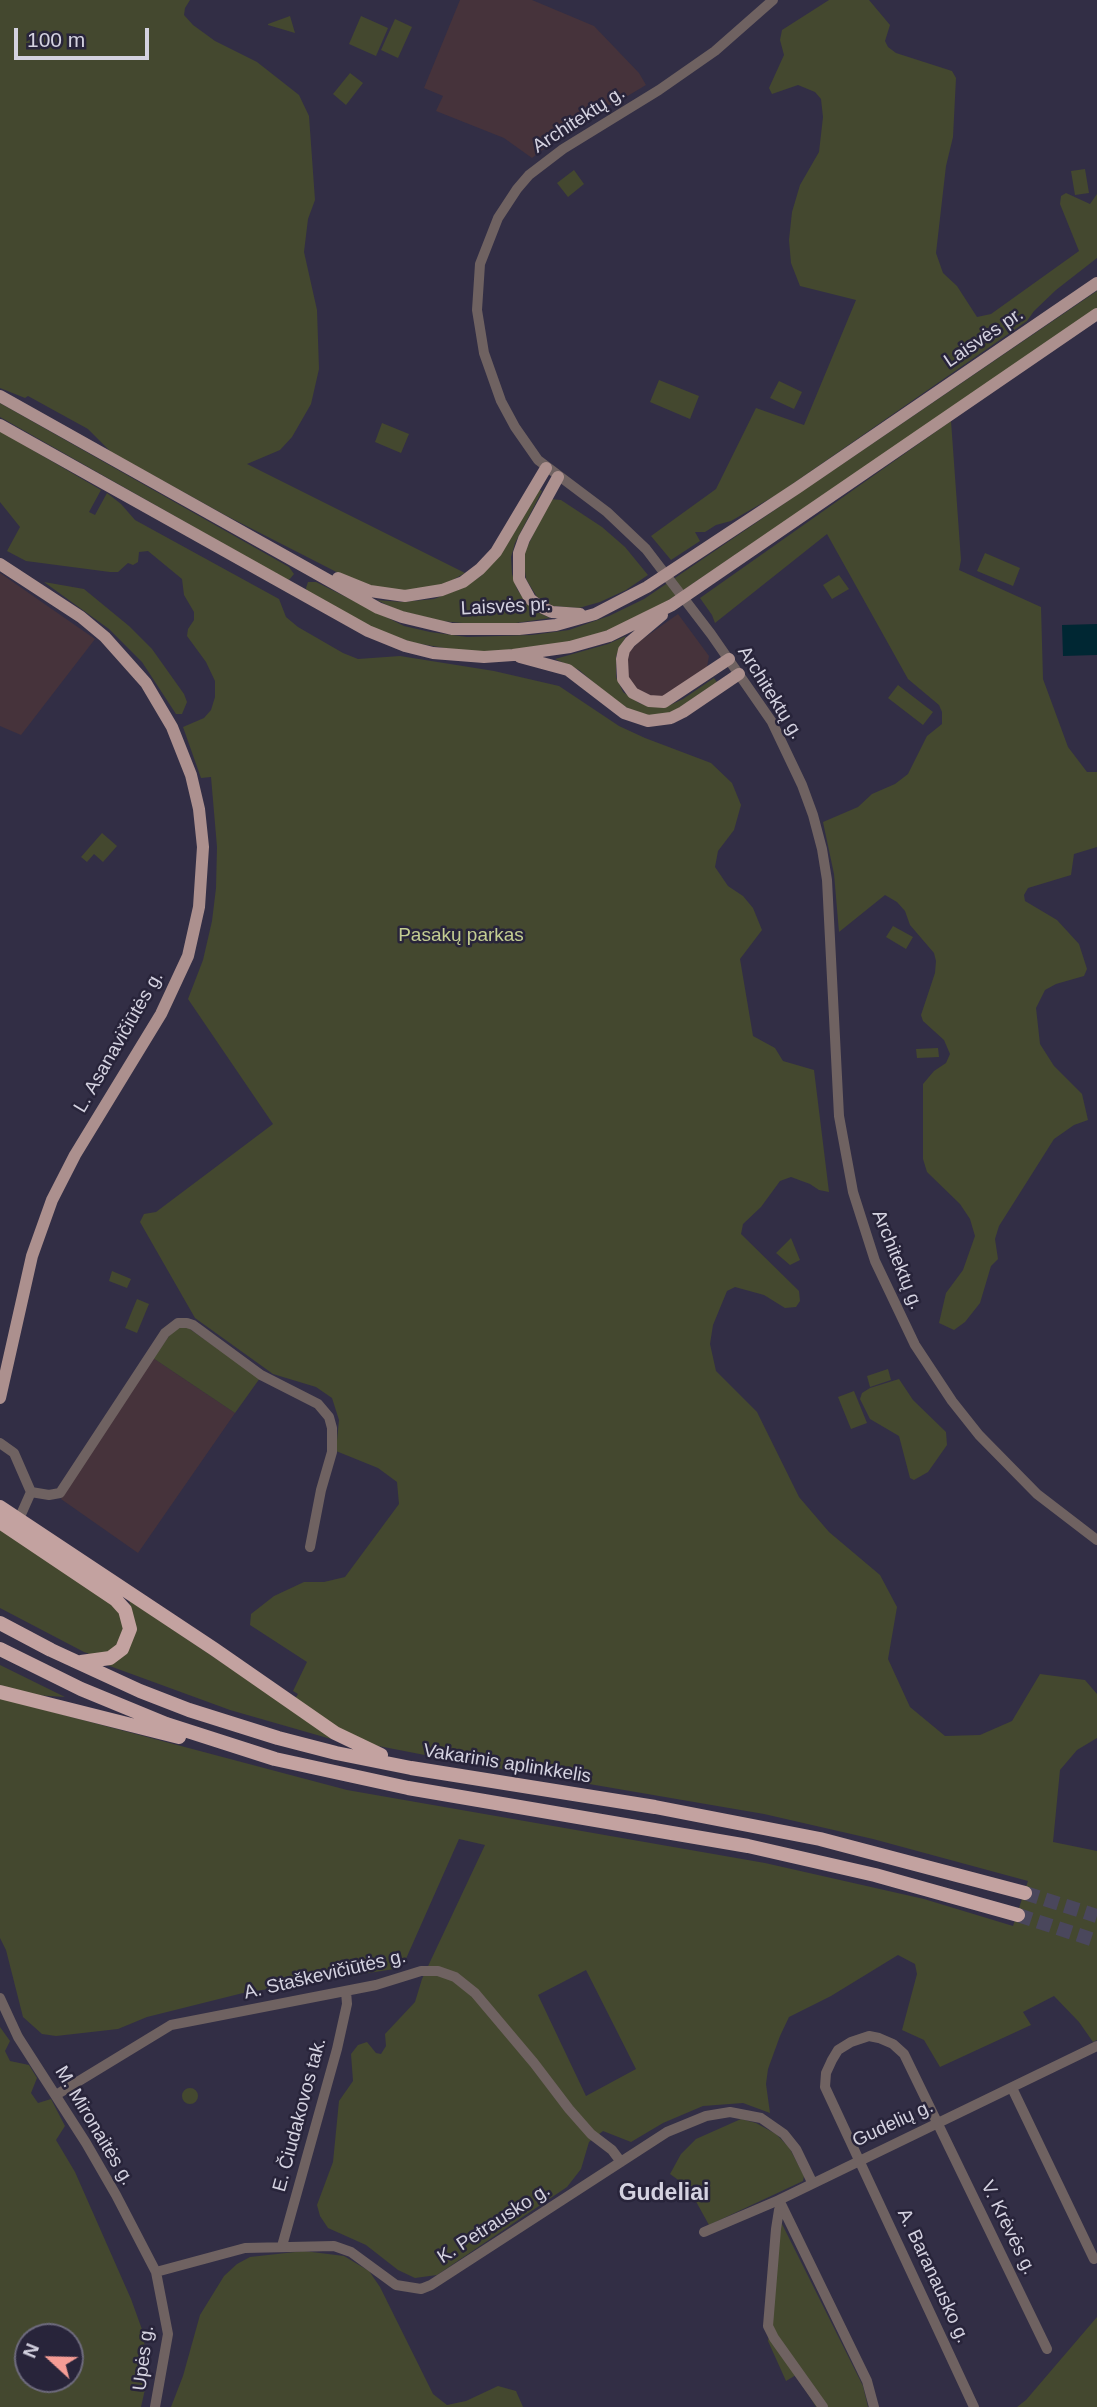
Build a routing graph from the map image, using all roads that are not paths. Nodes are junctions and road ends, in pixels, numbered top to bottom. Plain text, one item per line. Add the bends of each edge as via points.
1 (773, 0) edge
2 (1097, 284) edge
3 (1097, 314) edge
4 (0, 396) edge
5 (0, 425) edge
6 (546, 468) junction
7 (558, 477) junction
8 (294, 562) junction
9 (0, 564) edge
10 (672, 605) junction
11 (595, 614) junction
12 (513, 655) junction
13 (729, 659) junction
14 (739, 674) junction
15 (0, 1398) edge
16 (0, 1443) edge
17 (31, 1492) junction
18 (0, 1507) edge
19 (19, 1519) junction
20 (0, 1522) edge
21 (1097, 1540) edge
22 (310, 1547) dead end
23 (0, 1623) edge
24 (0, 1649) edge
25 (77, 1662) junction
26 (0, 1692) edge
27 (224, 1743) junction
28 (411, 1768) junction
29 (1025, 1893) tunnel mouth
30 (1018, 1915) tunnel mouth
31 (346, 1992) junction
32 (0, 1998) edge
33 (1096, 2050) edge
34 (1012, 2088) junction
35 (56, 2095) junction
36 (938, 2122) junction
37 (860, 2159) junction
38 (621, 2162) junction
39 (812, 2182) junction
40 (780, 2204) junction
41 (704, 2232) dead end
42 (282, 2246) junction
43 (1094, 2259) dead end
44 (156, 2272) junction
45 (1047, 2350) dead end
46 (155, 2407) edge
47 (823, 2407) edge
48 (874, 2407) edge
49 (974, 2407) edge

1 - 6 street, Architektų g. via 687,72 545,161 517,189 498,218 480,264 477,310 484,353 510,419
2 - 11 main road, Laisvės pr. via 731,532 647,587
3 - 10 main road
4 - 8 main road, Laisvės pr.
5 - 12 main road via 368,631 433,653
6 - 7 street, Architektų g.
6 - 8 main road via 496,552 463,582 442,590 388,595
7 - 11 main road via 522,546 519,579 530,599 552,612
7 - 13 street, Architektų g. via 607,512 646,549
8 - 11 main road, Laisvės pr. via 378,608 452,629 519,629
9 - 15 main road, L. Asanavičiūtės g. via 81,617 146,683 181,747 196,796 203,847 199,907 188,956 161,1014 52,1200 32,1256
10 - 12 main road via 609,636
10 - 13 main road via 625,650 623,679 633,694 664,702
12 - 14 main road via 568,670 624,713 648,720 683,712
13 - 14 street, Architektų g.
14 - 21 street, Architektų g. via 786,750 822,849 842,1138 860,1216 884,1285 928,1366 979,1435 1037,1494
16 - 17 street via 14,1453
17 - 19 street
17 - 22 street via 60,1493 165,1333 178,1323 187,1323 261,1375 318,1404 330,1417 332,1452
18 - 19 highway
19 - 28 highway via 335,1733
20 - 25 highway via 125,1610 130,1629 122,1649 97,1661
23 - 25 highway, Vakarinis aplinkkelis
24 - 27 highway, Vakarinis aplinkkelis via 92,1694
25 - 28 highway, Vakarinis aplinkkelis via 140,1691 238,1726
26 - 27 highway via 175,1736
27 - 30 highway, Vakarinis aplinkkelis via 408,1788 800,1857
28 - 29 highway, Vakarinis aplinkkelis via 752,1825
31 - 35 street, A. Staškevičiūtės g. via 171,2025
31 - 38 street, A. Staškevičiūtės g. via 421,1971 455,1977 475,1993 569,2109
31 - 42 street, E. Čiudakovos tak. via 337,2049
32 - 35 street, M. Mironaitės g. via 18,2038
33 - 34 street, Gudelių g.
34 - 36 street, Gudelių g.
34 - 43 street
35 - 44 street, M. Mironaitės g.
36 - 37 street, Gudelių g.
36 - 37 street, V. Krėvės g. via 899,2048 869,2036 851,2042 832,2060 825,2087
36 - 45 street, V. Krėvės g.
37 - 39 street, Gudelių g.
37 - 49 street, A. Baranausko g.
38 - 39 street, K. Petrausko g. via 689,2122 742,2113 761,2118 784,2134
38 - 42 street, K. Petrausko g. via 421,2289 396,2285 343,2248
39 - 40 street, Gudelių g.
40 - 41 street, Gudelių g.
40 - 47 street via 768,2326
40 - 48 street via 867,2381
42 - 44 street, K. Petrausko g. via 245,2248
44 - 46 street, Upės g. via 168,2334

